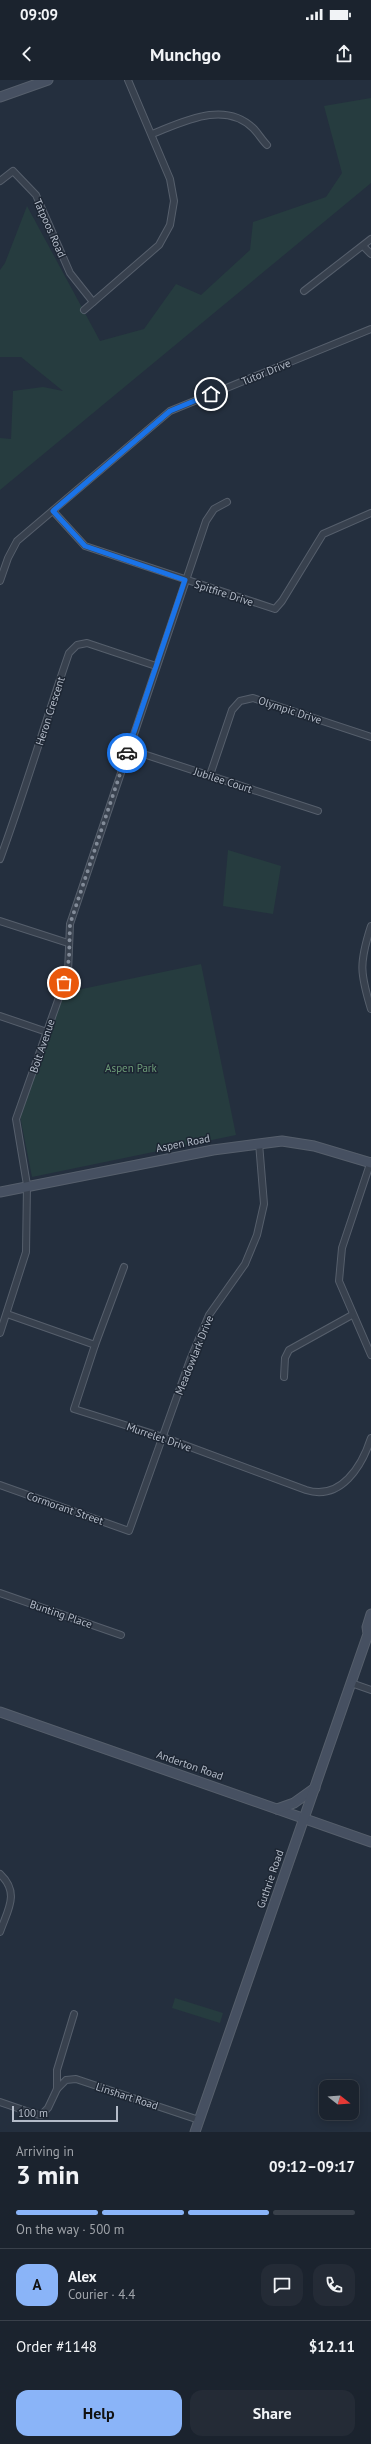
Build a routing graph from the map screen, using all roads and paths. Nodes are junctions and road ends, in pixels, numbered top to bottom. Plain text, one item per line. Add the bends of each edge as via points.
1 (48, 80) edge
2 (128, 80) edge
3 (0, 98) edge
4 (152, 134) junction
5 (266, 145) dead end
6 (0, 181) edge
7 (371, 239) edge
8 (363, 246) junction
9 (371, 254) edge
10 (304, 291) dead end
11 (93, 302) junction
12 (84, 310) dead end
13 (371, 329) edge
14 (227, 502) dead end
15 (53, 511) junction
16 (371, 513) edge
17 (185, 580) junction
18 (0, 581) edge
19 (156, 666) junction
20 (371, 737) edge
21 (128, 749) junction
22 (210, 775) junction
23 (318, 811) dead end
24 (0, 859) edge
25 (0, 921) edge
26 (371, 926) edge
27 (68, 943) junction
28 (371, 1008) edge
29 (0, 1016) edge
30 (47, 1032) junction
31 (259, 1143) junction
32 (371, 1162) edge
33 (27, 1185) junction
34 (0, 1192) edge
35 (124, 1267) dead end
36 (7, 1314) junction
37 (352, 1315) junction
38 (0, 1333) edge
39 (95, 1346) junction
40 (371, 1355) edge
41 (284, 1377) dead end
42 (162, 1437) junction
43 (371, 1438) edge
44 (0, 1485) edge
45 (132, 1529) joint
46 (0, 1593) edge
47 (371, 1614) edge
48 (370, 1632) edge
49 (121, 1635) dead end
50 (351, 1683) junction
51 (371, 1690) edge
52 (0, 1712) edge
53 (315, 1788) junction
54 (277, 1808) junction
55 (304, 1818) junction
56 (371, 1842) edge
57 (0, 1874) edge
58 (0, 1932) edge
59 (74, 2014) dead end
60 (57, 2089) junction
61 (0, 2102) edge
62 (199, 2120) junction
63 (195, 2132) edge

1 - 3 street
2 - 4 street
4 - 5 street via 200,116 216,114 236,118 253,128
4 - 11 street via 170,179 173,194 170,225 159,245
6 - 11 street, Tatpoos Road via 13,171 36,195 70,274
7 - 8 street
8 - 9 street
8 - 10 street
11 - 12 street
13 - 15 street, Tutor Drive via 170,411
14 - 17 street, Bolt Avenue via 214,509 206,521
15 - 17 street, Spitfire Drive via 85,546
15 - 18 street, Tutor Drive via 17,541
16 - 17 street, Spitfire Drive via 323,534 275,609
17 - 19 street, Bolt Avenue
19 - 21 street, Bolt Avenue
19 - 24 street, Heron Crescent via 87,643 77,645 70,653
20 - 22 street, Olympic Drive via 253,698 240,701 232,710
21 - 22 street, Jubilee Court
21 - 27 street, Bolt Avenue via 70,924
22 - 23 street, Jubilee Court
25 - 27 street
26 - 28 street via 363,949 361,978
27 - 30 street, Bolt Avenue via 68,972
29 - 30 street
30 - 33 street, Bolt Avenue via 16,1118
31 - 32 street, Aspen Road via 282,1141 314,1146
31 - 33 street, Aspen Road
31 - 42 street, Meadowlark Drive via 264,1204 257,1235 245,1264 209,1315
32 - 37 street via 342,1248 339,1281
33 - 34 street, Aspen Road
33 - 36 street, Bolt Avenue via 24,1261
35 - 39 street
36 - 38 street, Bolt Avenue
36 - 39 street
37 - 40 street
37 - 41 street via 289,1350 285,1358
39 - 42 street, Murrelet Drive via 74,1409
42 - 43 street, Murrelet Drive via 306,1490 329,1492 349,1479
42 - 45 street, Meadowlark Drive
44 - 45 street, Cormorant Street
46 - 49 street, Bunting Place
47 - 48 street, Guthrie Road via 367,1627
48 - 50 street, Guthrie Road
50 - 51 street
50 - 53 street, Guthrie Road
52 - 54 street, Anderton Road
53 - 54 street via 294,1803
53 - 55 street, Guthrie Road
54 - 55 street, Anderton Road
55 - 56 street, Anderton Road
55 - 62 street, Guthrie Road
57 - 58 street via 8,1882 12,1894
59 - 60 street via 57,2070
60 - 61 street via 48,2108 42,2114
60 - 62 street, Linshart Road via 66,2080 76,2079
62 - 63 street, Guthrie Road

